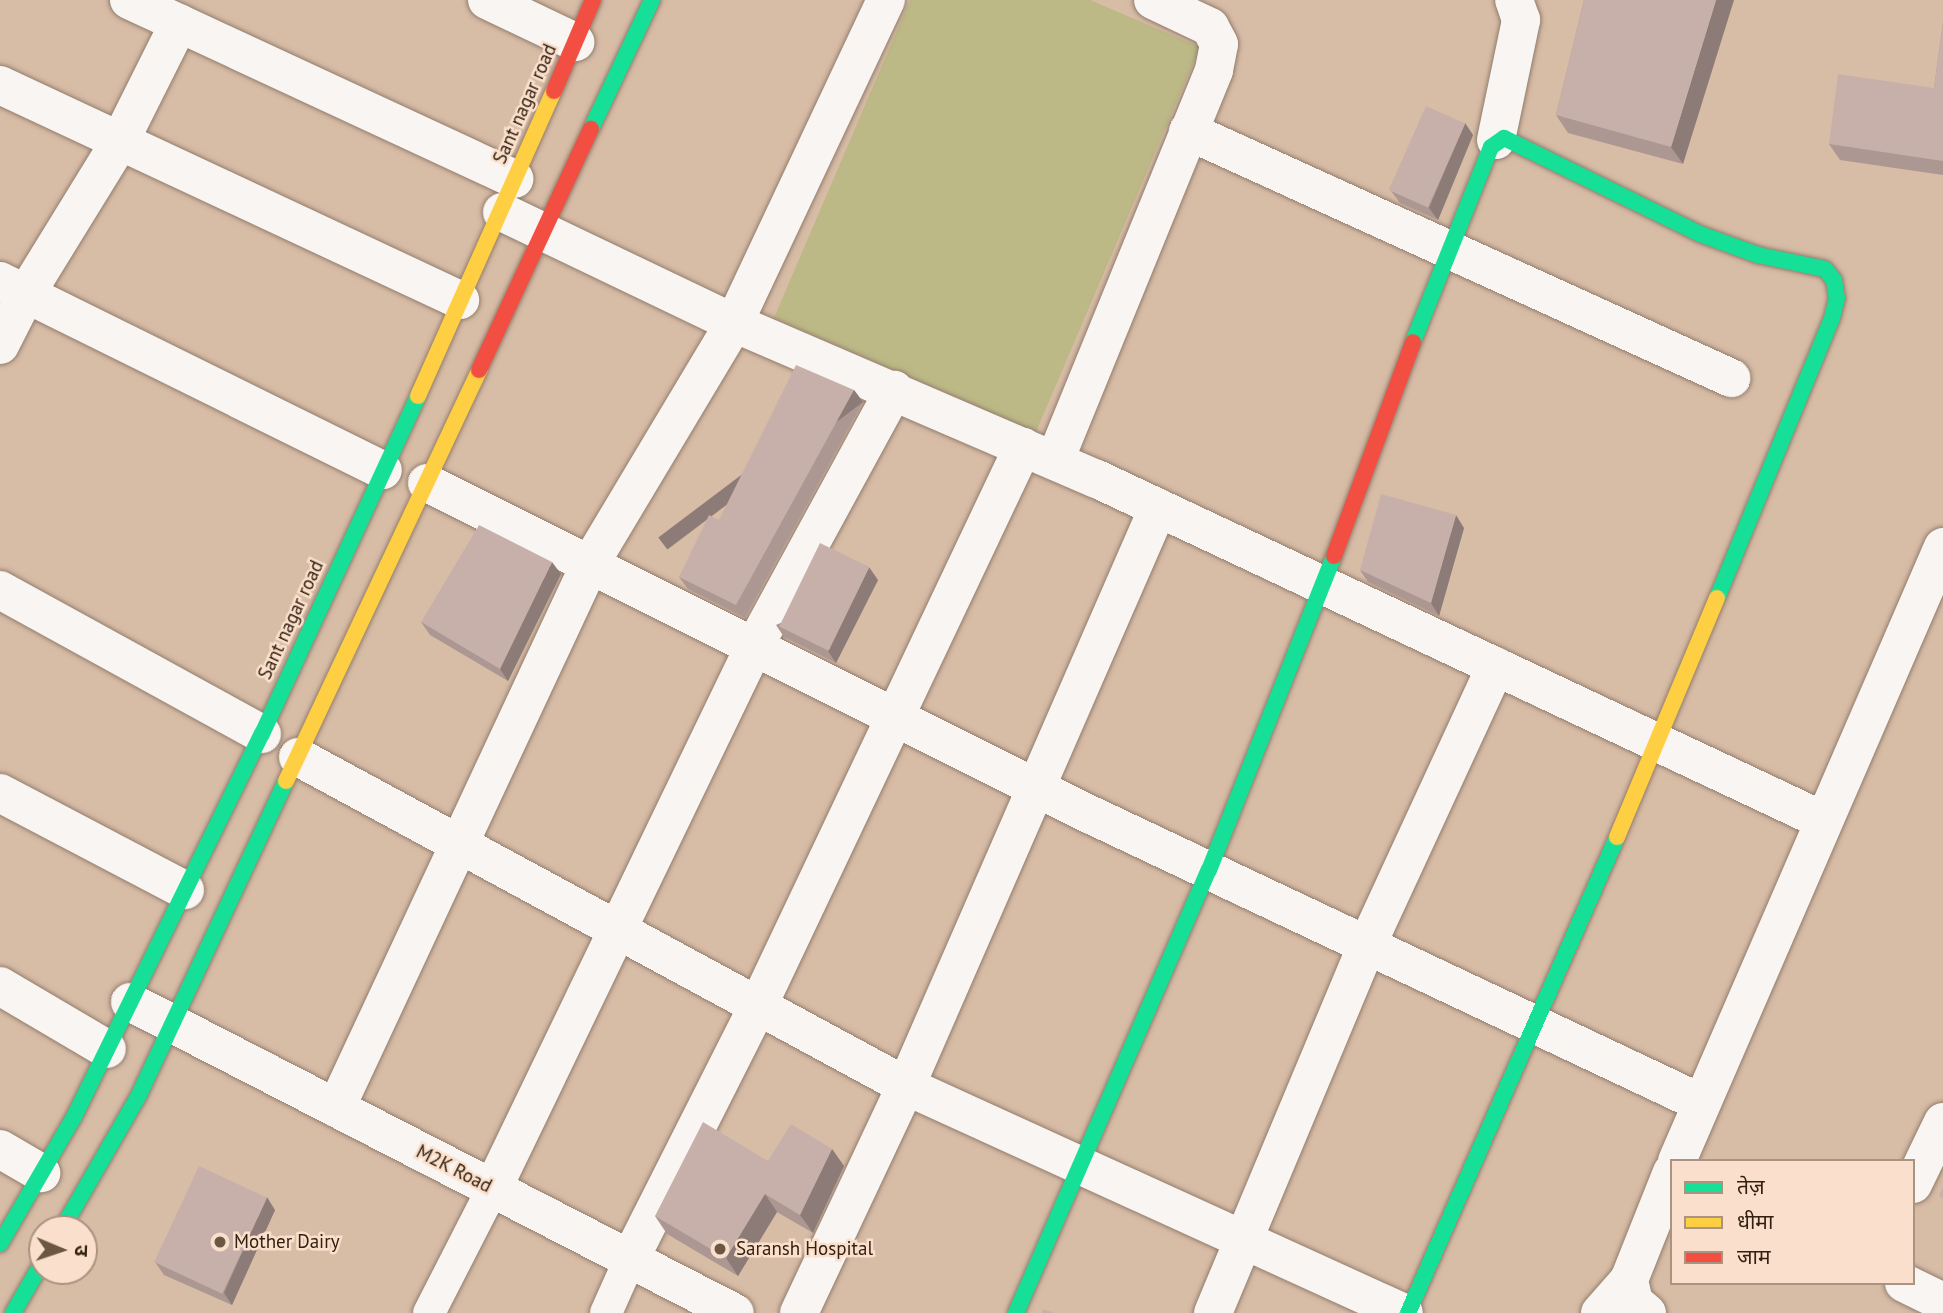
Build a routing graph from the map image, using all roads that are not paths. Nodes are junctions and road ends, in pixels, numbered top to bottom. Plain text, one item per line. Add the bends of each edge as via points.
1 (129, 0) edge
2 (487, 0) edge
3 (593, 0) edge
4 (652, 0) edge
5 (887, 0) edge
6 (1153, 0) edge
7 (1514, 0) edge
8 (180, 23) junction
9 (575, 42) junction
10 (0, 85) edge
11 (1188, 131) junction
12 (120, 141) junction
13 (1496, 141) junction
14 (508, 195) junction
15 (544, 235) junction
16 (1451, 251) junction
17 (13, 288) edge
18 (460, 300) junction
19 (734, 323) junction
20 (0, 345) edge
21 (1731, 378) dead end
22 (894, 390) junction
23 (1039, 453) junction
24 (383, 470) junction
25 (428, 483) junction
26 (1158, 508) junction
27 (1943, 547) edge
28 (590, 564) junction
29 (1323, 588) junction
30 (0, 590) edge
31 (754, 647) junction
32 (1496, 666) junction
33 (892, 716) junction
34 (262, 734) junction
35 (1658, 743) junction
36 (298, 757) junction
37 (1035, 787) junction
38 (0, 793) edge
39 (1824, 821) junction
40 (458, 843) junction
41 (1209, 870) junction
42 (185, 890) junction
43 (618, 930) junction
44 (1367, 945) junction
45 (0, 986) edge
46 (130, 1002) junction
47 (758, 1006) junction
48 (1534, 1024) junction
49 (173, 1025) junction
50 (107, 1049) junction
51 (906, 1086) junction
52 (1701, 1103) junction
53 (336, 1108) junction
54 (1943, 1122) edge
55 (0, 1149) edge
56 (1677, 1159) edge
57 (1083, 1167) junction
58 (41, 1173) junction
59 (1915, 1180) edge
60 (493, 1188) junction
61 (1668, 1189) edge
62 (70, 1215) edge
63 (1245, 1240) junction
64 (0, 1244) edge
65 (630, 1259) junction
66 (1629, 1280) junction
67 (29, 1285) edge
68 (1908, 1285) edge
69 (1943, 1302) edge
70 (13, 1313) edge
71 (429, 1313) edge
72 (606, 1313) edge
73 (736, 1313) edge
74 (799, 1313) edge
75 (1017, 1313) edge
76 (1213, 1313) edge
77 (1406, 1313) edge
78 (1600, 1313) edge
79 (1647, 1313) edge

1 - 8 street
2 - 9 street
3 - 9 street, Sant nagar road
4 - 15 street
5 - 19 street
6 - 11 street via 1210,27 1219,44 1214,70
7 - 13 street via 1521,19
8 - 12 street
8 - 14 street
9 - 14 street, Sant nagar road
10 - 12 street
11 - 16 street
11 - 23 street
12 - 17 street
12 - 18 street
13 - 16 street
13 - 35 street via 1511,141 1700,234 1758,255 1811,264 1825,269 1835,280 1832,318
14 - 15 street
14 - 18 street, Sant nagar road
15 - 19 street
15 - 25 street
16 - 21 street
16 - 29 street via 1373,440
17 - 20 street
17 - 24 street
18 - 24 street, Sant nagar road
19 - 22 street
19 - 28 street
22 - 23 street
22 - 31 street
23 - 26 street
23 - 33 street
24 - 34 street, Sant nagar road
25 - 28 street
25 - 36 street
26 - 29 street
26 - 37 street
27 - 39 street
28 - 31 street
28 - 40 street
29 - 32 street
29 - 41 street
30 - 34 street
31 - 33 street
31 - 43 street
32 - 35 street
32 - 44 street
33 - 37 street
33 - 47 street
34 - 42 street, Sant nagar road
35 - 39 street
35 - 48 street
36 - 40 street
36 - 49 street
37 - 41 street
37 - 51 street
38 - 42 street
39 - 52 street
40 - 43 street
40 - 53 street
41 - 44 street
41 - 57 street
42 - 46 street, Sant nagar road
43 - 47 street
43 - 60 street
44 - 48 street
44 - 63 street
45 - 50 street
46 - 49 street, M2K Road
46 - 50 street, Sant nagar road
47 - 51 street
47 - 65 street
48 - 52 street
48 - 77 street
49 - 53 street, M2K Road
49 - 62 street via 138,1097
50 - 58 street, Sant nagar road
51 - 57 street
51 - 74 street
52 - 56 street
53 - 60 street, M2K Road
54 - 59 street
55 - 58 street
57 - 63 street
57 - 75 street
58 - 64 street, Sant nagar road
60 - 65 street, M2K Road
60 - 71 lane
61 - 66 street
63 - 76 street
63 - 77 street
65 - 72 lane
65 - 73 street, M2K Road
66 - 78 street
66 - 79 street via 1634,1302
67 - 70 street
68 - 69 street

